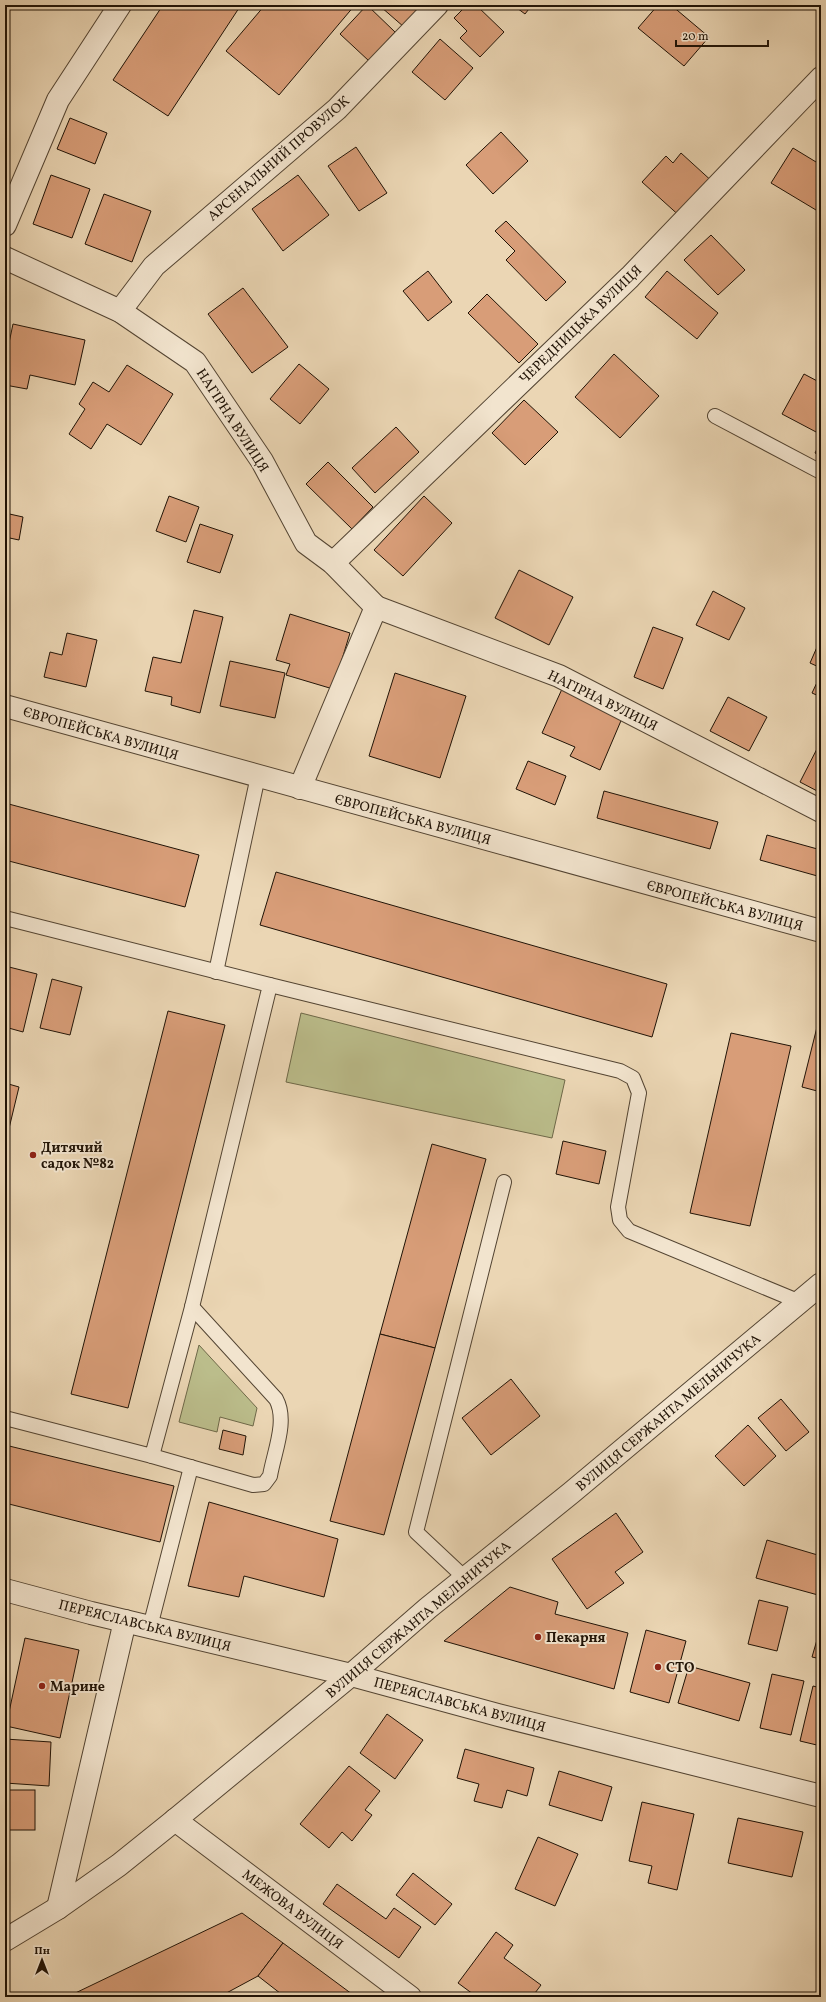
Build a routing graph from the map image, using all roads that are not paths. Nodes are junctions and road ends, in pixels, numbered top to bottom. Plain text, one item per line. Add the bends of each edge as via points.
1 (120, 5) edge
2 (437, 5) edge
3 (821, 78) edge
4 (5, 226) edge
5 (5, 258) edge
6 (120, 311) junction
7 (715, 416) dead end
8 (821, 472) edge
9 (333, 563) junction
10 (376, 607) junction
11 (5, 706) edge
12 (258, 776) junction
13 (300, 788) junction
14 (821, 811) edge
15 (5, 918) edge
16 (821, 931) edge
17 (216, 972) junction
18 (270, 985) junction
19 (504, 1182) dead end
20 (821, 1284) edge
21 (800, 1302) junction
22 (192, 1307) junction
23 (5, 1418) edge
24 (152, 1456) junction
25 (190, 1467) junction
26 (465, 1578) junction
27 (5, 1590) edge
28 (125, 1621) junction
29 (150, 1627) junction
30 (351, 1675) junction
31 (821, 1796) edge
32 (176, 1820) junction
33 (58, 1908) junction
34 (5, 1940) edge
35 (410, 1997) edge

1 - 4 street via 58,100
2 - 6 street, АРСЕНАЛЬНИЙ ПРОВУЛОК via 337,109 154,266
3 - 9 street, ЧЕРЕДНИЦЬКА ВУЛИЦЯ via 630,277
5 - 6 street, НАГІРНА ВУЛИЦЯ
6 - 9 street, НАГІРНА ВУЛИЦЯ via 195,362 262,461 306,543
7 - 8 lane
9 - 10 street, НАГІРНА ВУЛИЦЯ
10 - 13 street
10 - 14 street, НАГІРНА ВУЛИЦЯ via 558,676
11 - 12 street, ЄВРОПЕЙСЬКА ВУЛИЦЯ
12 - 13 street, ЄВРОПЕЙСЬКА ВУЛИЦЯ
12 - 17 lane
13 - 16 street, ЄВРОПЕЙСЬКА ВУЛИЦЯ
15 - 17 lane
17 - 18 lane
18 - 21 lane via 620,1071 633,1078 639,1093 618,1207 620,1220 629,1231
18 - 22 lane
19 - 26 lane via 416,1532
20 - 21 street, ВУЛИЦЯ СЕРЖАНТА МЕЛЬНИЧУКА
21 - 26 street, ВУЛИЦЯ СЕРЖАНТА МЕЛЬНИЧУКА
22 - 24 lane
22 - 25 lane via 276,1399 281,1418 270,1476 264,1484 253,1486
23 - 24 lane
24 - 25 lane
25 - 29 lane
26 - 30 street, ВУЛИЦЯ СЕРЖАНТА МЕЛЬНИЧУКА
27 - 28 street, ПЕРЕЯСЛАВСЬКА ВУЛИЦЯ
28 - 29 street, ПЕРЕЯСЛАВСЬКА ВУЛИЦЯ
28 - 33 street
29 - 30 street, ПЕРЕЯСЛАВСЬКА ВУЛИЦЯ
30 - 31 street, ПЕРЕЯСЛАВСЬКА ВУЛИЦЯ via 536,1725
30 - 32 street, ВУЛИЦЯ СЕРЖАНТА МЕЛЬНИЧУКА
32 - 33 street, ВУЛИЦЯ СЕРЖАНТА МЕЛЬНИЧУКА
32 - 35 street, МЕЖОВА ВУЛИЦЯ
33 - 34 street, ВУЛИЦЯ СЕРЖАНТА МЕЛЬНИЧУКА

